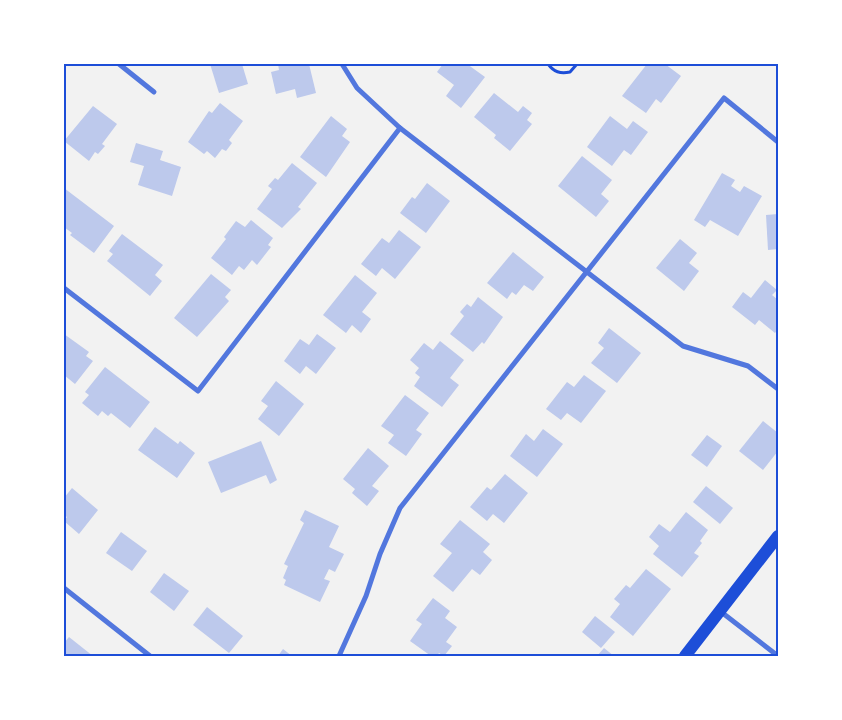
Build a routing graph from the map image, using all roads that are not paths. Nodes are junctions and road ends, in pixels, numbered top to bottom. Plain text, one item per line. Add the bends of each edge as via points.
1 (119, 64) edge
2 (342, 64) edge
3 (154, 92) dead end
4 (400, 128) junction
5 (778, 142) edge
6 (586, 273) junction
7 (64, 288) edge
8 (778, 389) edge
9 (778, 536) edge
10 (64, 588) edge
11 (720, 611) junction
12 (150, 656) edge
13 (339, 656) edge
14 (685, 656) edge
15 (778, 656) edge

1 - 3 street
2 - 4 street via 357,88
4 - 6 street
4 - 7 street via 198,391
5 - 6 street via 724,98
6 - 8 street via 683,346 748,366
6 - 13 street via 400,508
9 - 11 main road
10 - 12 street
11 - 14 main road
11 - 15 street

